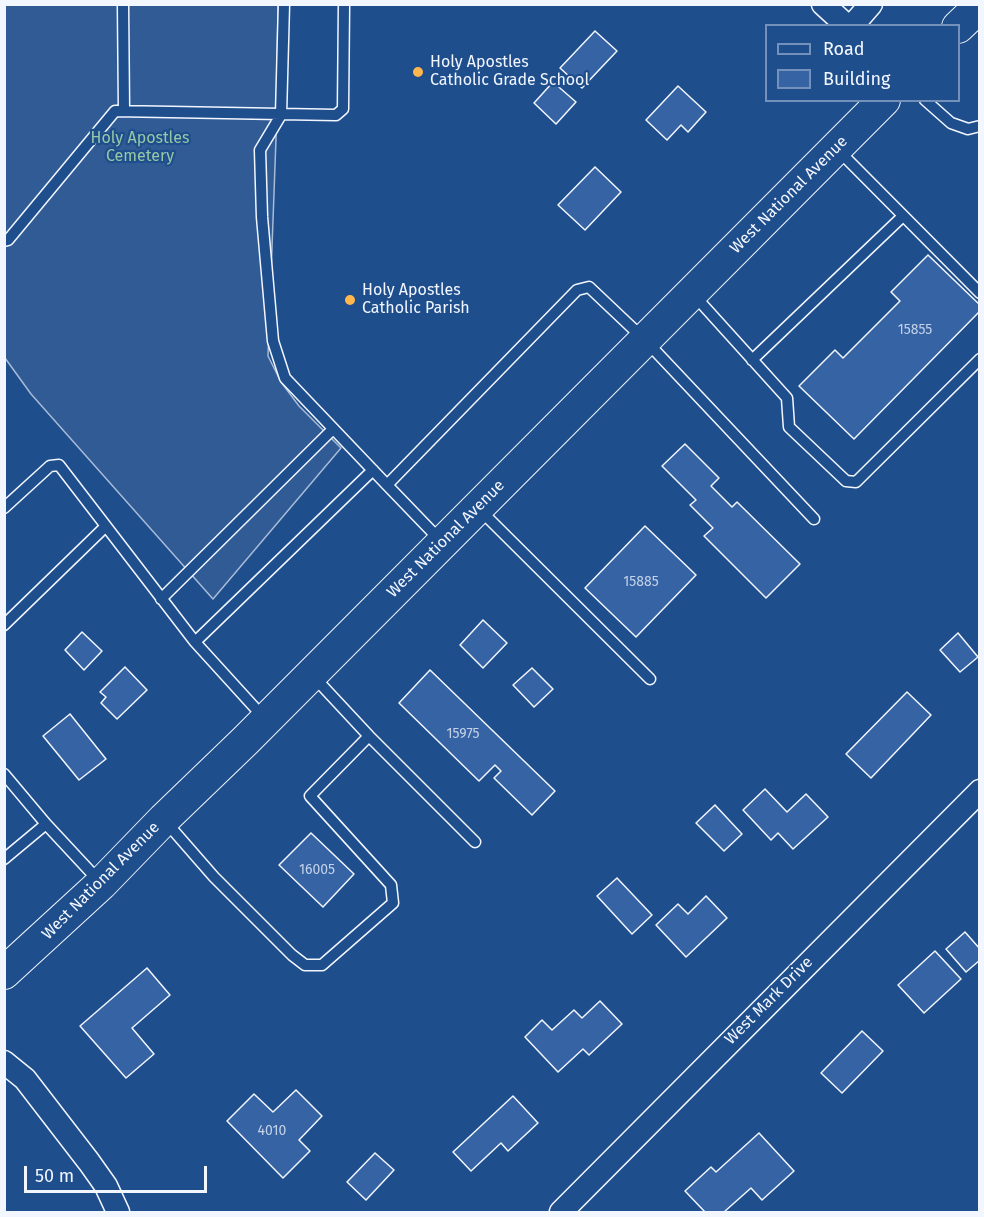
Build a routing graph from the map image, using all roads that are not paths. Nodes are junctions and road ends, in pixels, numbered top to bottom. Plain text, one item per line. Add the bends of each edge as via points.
1 (123, 4) edge
2 (284, 4) edge
3 (344, 4) edge
4 (823, 4) edge
5 (871, 4) edge
6 (980, 6) edge
7 (845, 24) edge
8 (854, 24) edge
9 (960, 25) edge
10 (882, 102) edge
11 (927, 102) edge
12 (124, 111) junction
13 (281, 115) junction
14 (980, 126) edge
15 (836, 148) junction
16 (903, 216) junction
17 (4, 241) edge
18 (691, 293) junction
19 (980, 293) edge
20 (645, 340) junction
21 (980, 359) edge
22 (752, 360) junction
23 (333, 429) junction
24 (372, 470) junction
25 (387, 485) junction
26 (477, 507) junction
27 (4, 508) edge
28 (814, 519) dead end
29 (105, 527) junction
30 (442, 542) junction
31 (161, 599) junction
32 (4, 625) edge
33 (195, 642) junction
34 (312, 674) junction
35 (650, 678) dead end
36 (266, 720) junction
37 (369, 736) junction
38 (4, 774) edge
39 (980, 791) edge
40 (164, 819) junction
41 (45, 824) junction
42 (475, 842) dead end
43 (4, 859) edge
44 (101, 884) junction
45 (4, 973) edge
46 (4, 1062) edge
47 (118, 1212) edge
48 (561, 1212) edge

1 - 12 lane
2 - 13 lane
3 - 13 lane via 344,109 336,116
4 - 7 street
5 - 8 street
6 - 9 main road
10 - 15 main road, West National Avenue
11 - 14 lane via 951,123 968,129
12 - 13 lane
12 - 17 lane via 115,111
13 - 23 lane via 260,150 273,341 285,378
15 - 16 lane
15 - 18 main road, West National Avenue
16 - 19 lane
16 - 22 lane
18 - 20 main road, West National Avenue
18 - 22 lane
20 - 25 lane via 589,287 577,290
20 - 26 main road, West National Avenue
20 - 28 lane
21 - 22 lane via 856,482 846,481 789,427 787,398
23 - 24 lane
23 - 31 lane
24 - 25 lane
24 - 33 lane
25 - 30 lane
26 - 30 main road, West National Avenue
26 - 35 lane
27 - 29 lane via 50,466 59,465
29 - 31 lane
29 - 32 lane
30 - 34 main road, West National Avenue
31 - 33 lane
33 - 36 lane
34 - 36 main road, West National Avenue
34 - 37 lane
36 - 40 main road, West National Avenue
37 - 40 lane via 310,796 391,885 393,903 322,965 305,965 292,955
37 - 42 lane
38 - 41 lane
39 - 48 street, West Mark Drive
40 - 44 main road, West National Avenue
41 - 43 lane
41 - 44 lane
44 - 45 main road, West National Avenue
46 - 47 street via 25,1079 89,1162

